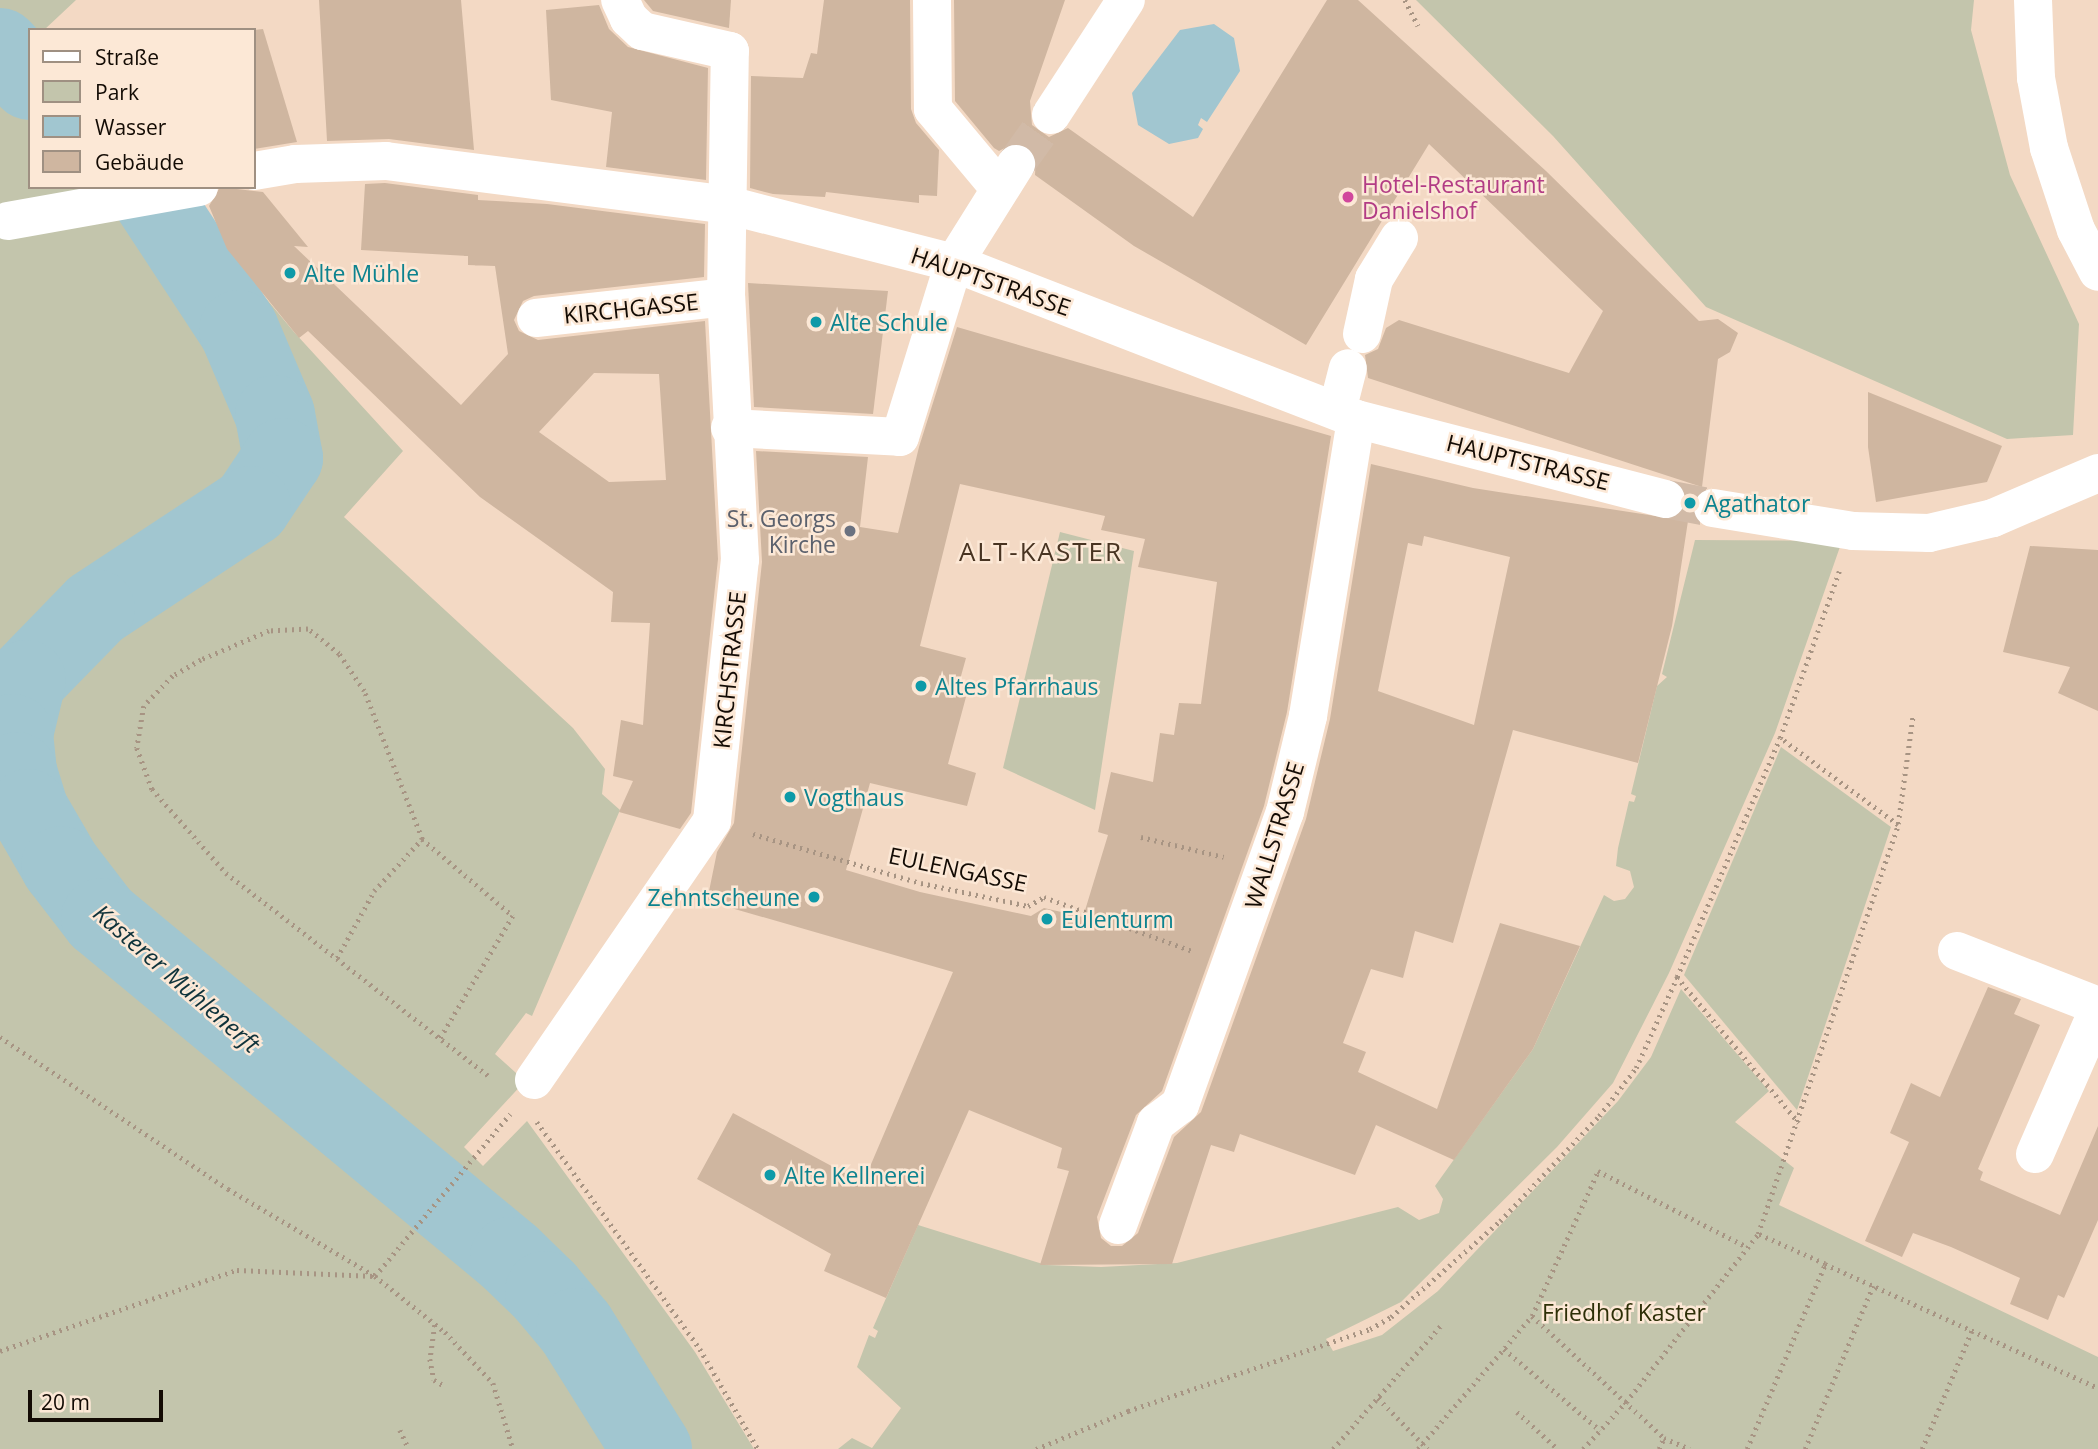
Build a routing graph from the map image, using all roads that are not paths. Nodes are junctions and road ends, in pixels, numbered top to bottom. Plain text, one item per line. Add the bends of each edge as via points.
1 (620, 0) edge
2 (932, 0) edge
3 (1126, 0) edge
4 (2033, 0) edge
5 (1051, 116) tunnel mouth
6 (256, 171) edge
7 (192, 189) edge
8 (724, 204) junction
9 (8, 221) dead end
10 (1399, 238) dead end
11 (954, 263) junction
12 (2098, 272) edge
13 (726, 297) junction
14 (536, 318) dead end
15 (1346, 415) junction
16 (730, 428) junction
17 (2098, 473) edge
18 (1666, 499) tunnel mouth
19 (1713, 508) tunnel mouth
20 (1957, 951) dead end
21 (2098, 1008) edge
22 (529, 1088) road end
23 (2035, 1154) dead end
24 (1118, 1225) dead end

1 - 8 street, KIRCHSTRASSE via 629,19 642,31 730,51
2 - 11 street via 933,108 1008,177
3 - 5 street
4 - 12 street via 2036,78 2049,148 2076,230
6 - 8 street, HAUPTSTRASSE via 295,164 386,161
7 - 9 street
8 - 11 street, HAUPTSTRASSE
8 - 13 street, KIRCHSTRASSE
10 - 15 street, WALLSTRASSE via 1374,279 1355,351
11 - 15 street, HAUPTSTRASSE
11 - 16 street via 900,436
13 - 14 street, KIRCHGASSE
13 - 16 street, KIRCHSTRASSE
15 - 18 street, HAUPTSTRASSE
15 - 24 street, WALLSTRASSE via 1308,716 1265,867 1180,1105 1156,1123
16 - 22 street, KIRCHSTRASSE via 740,560 712,821
17 - 19 street via 1993,518 1928,533 1853,531
20 - 21 street
21 - 23 street

